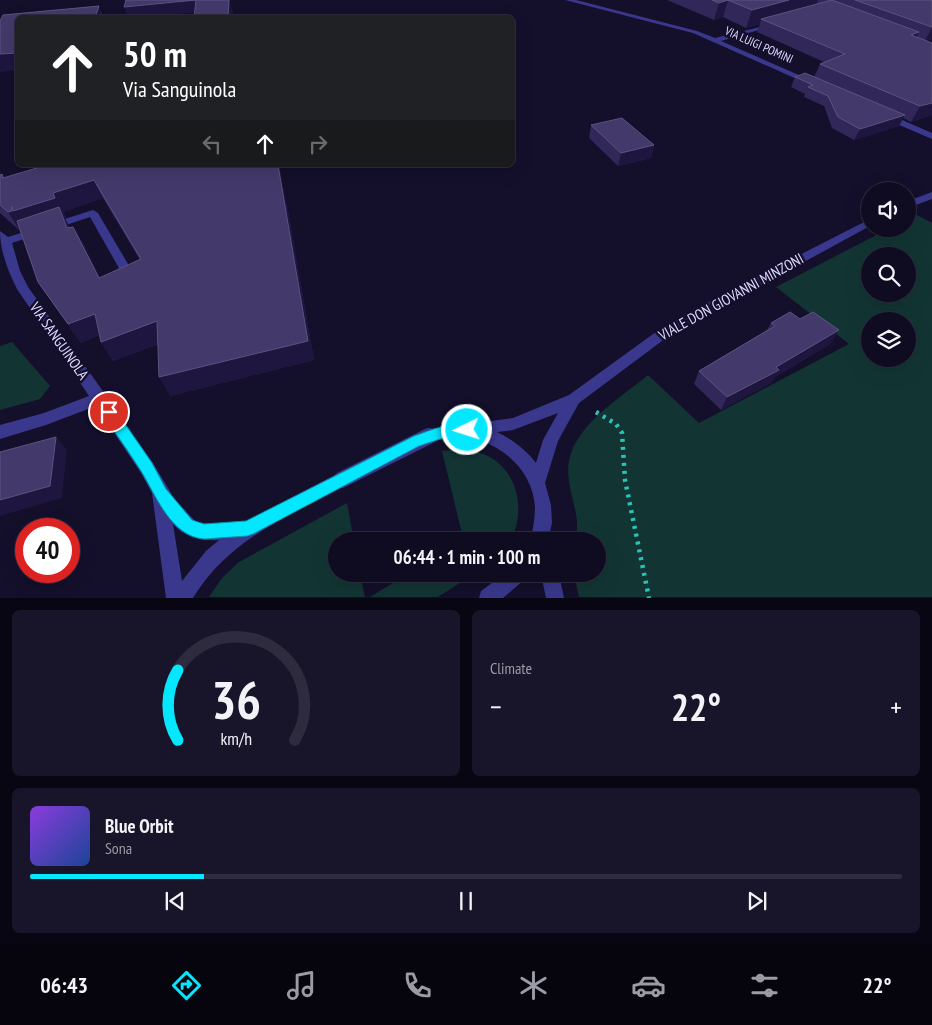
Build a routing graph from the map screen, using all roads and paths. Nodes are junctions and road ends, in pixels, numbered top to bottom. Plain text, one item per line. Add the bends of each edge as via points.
1 (568, 0) edge
2 (778, 22) edge
3 (716, 40) junction
4 (824, 88) edge
5 (878, 112) edge
6 (932, 136) edge
7 (932, 195) edge
8 (916, 202) edge
9 (861, 227) edge
10 (3, 238) edge
11 (132, 281) edge
12 (100, 398) junction
13 (574, 399) junction
14 (596, 412) dead end
15 (467, 430) junction
16 (0, 432) edge
17 (538, 481) junction
18 (160, 494) junction
19 (247, 528) junction
20 (542, 532) edge
21 (508, 582) edge
22 (552, 582) edge
23 (176, 598) edge
24 (182, 598) edge
25 (488, 598) edge
26 (555, 598) edge
27 (649, 598) edge

1 - 3 street, VIA LUIGI POMINI via 670,24
2 - 3 street
3 - 4 street, VIA LUIGI POMINI
5 - 6 street
7 - 8 street
9 - 13 street, VIALE DON GIOVANNI MINZONI via 672,328
10 - 11 street via 93,213
10 - 12 street, VIA SANGUINOLA via 23,288
12 - 16 street
12 - 18 street, VIA SANGUINOLA via 147,468
13 - 15 street, VIALE DON GIOVANNI MINZONI via 513,424
13 - 17 street, VIALE DON GIOVANNI MINZONI via 552,440
14 - 27 path via 616,424 622,433 626,488
15 - 17 street, VIALE DON GIOVANNI MINZONI via 508,445 525,459
15 - 19 street, VIALE DON GIOVANNI MINZONI, bridge via 429,436
17 - 20 street, VIALE DON GIOVANNI MINZONI via 543,501
18 - 19 street, VIA SANGUINOLA via 192,529
18 - 23 street, VIA SANGUINOLA
19 - 24 street, VIALE DON GIOVANNI MINZONI via 214,555 194,577
21 - 25 street
22 - 26 street

